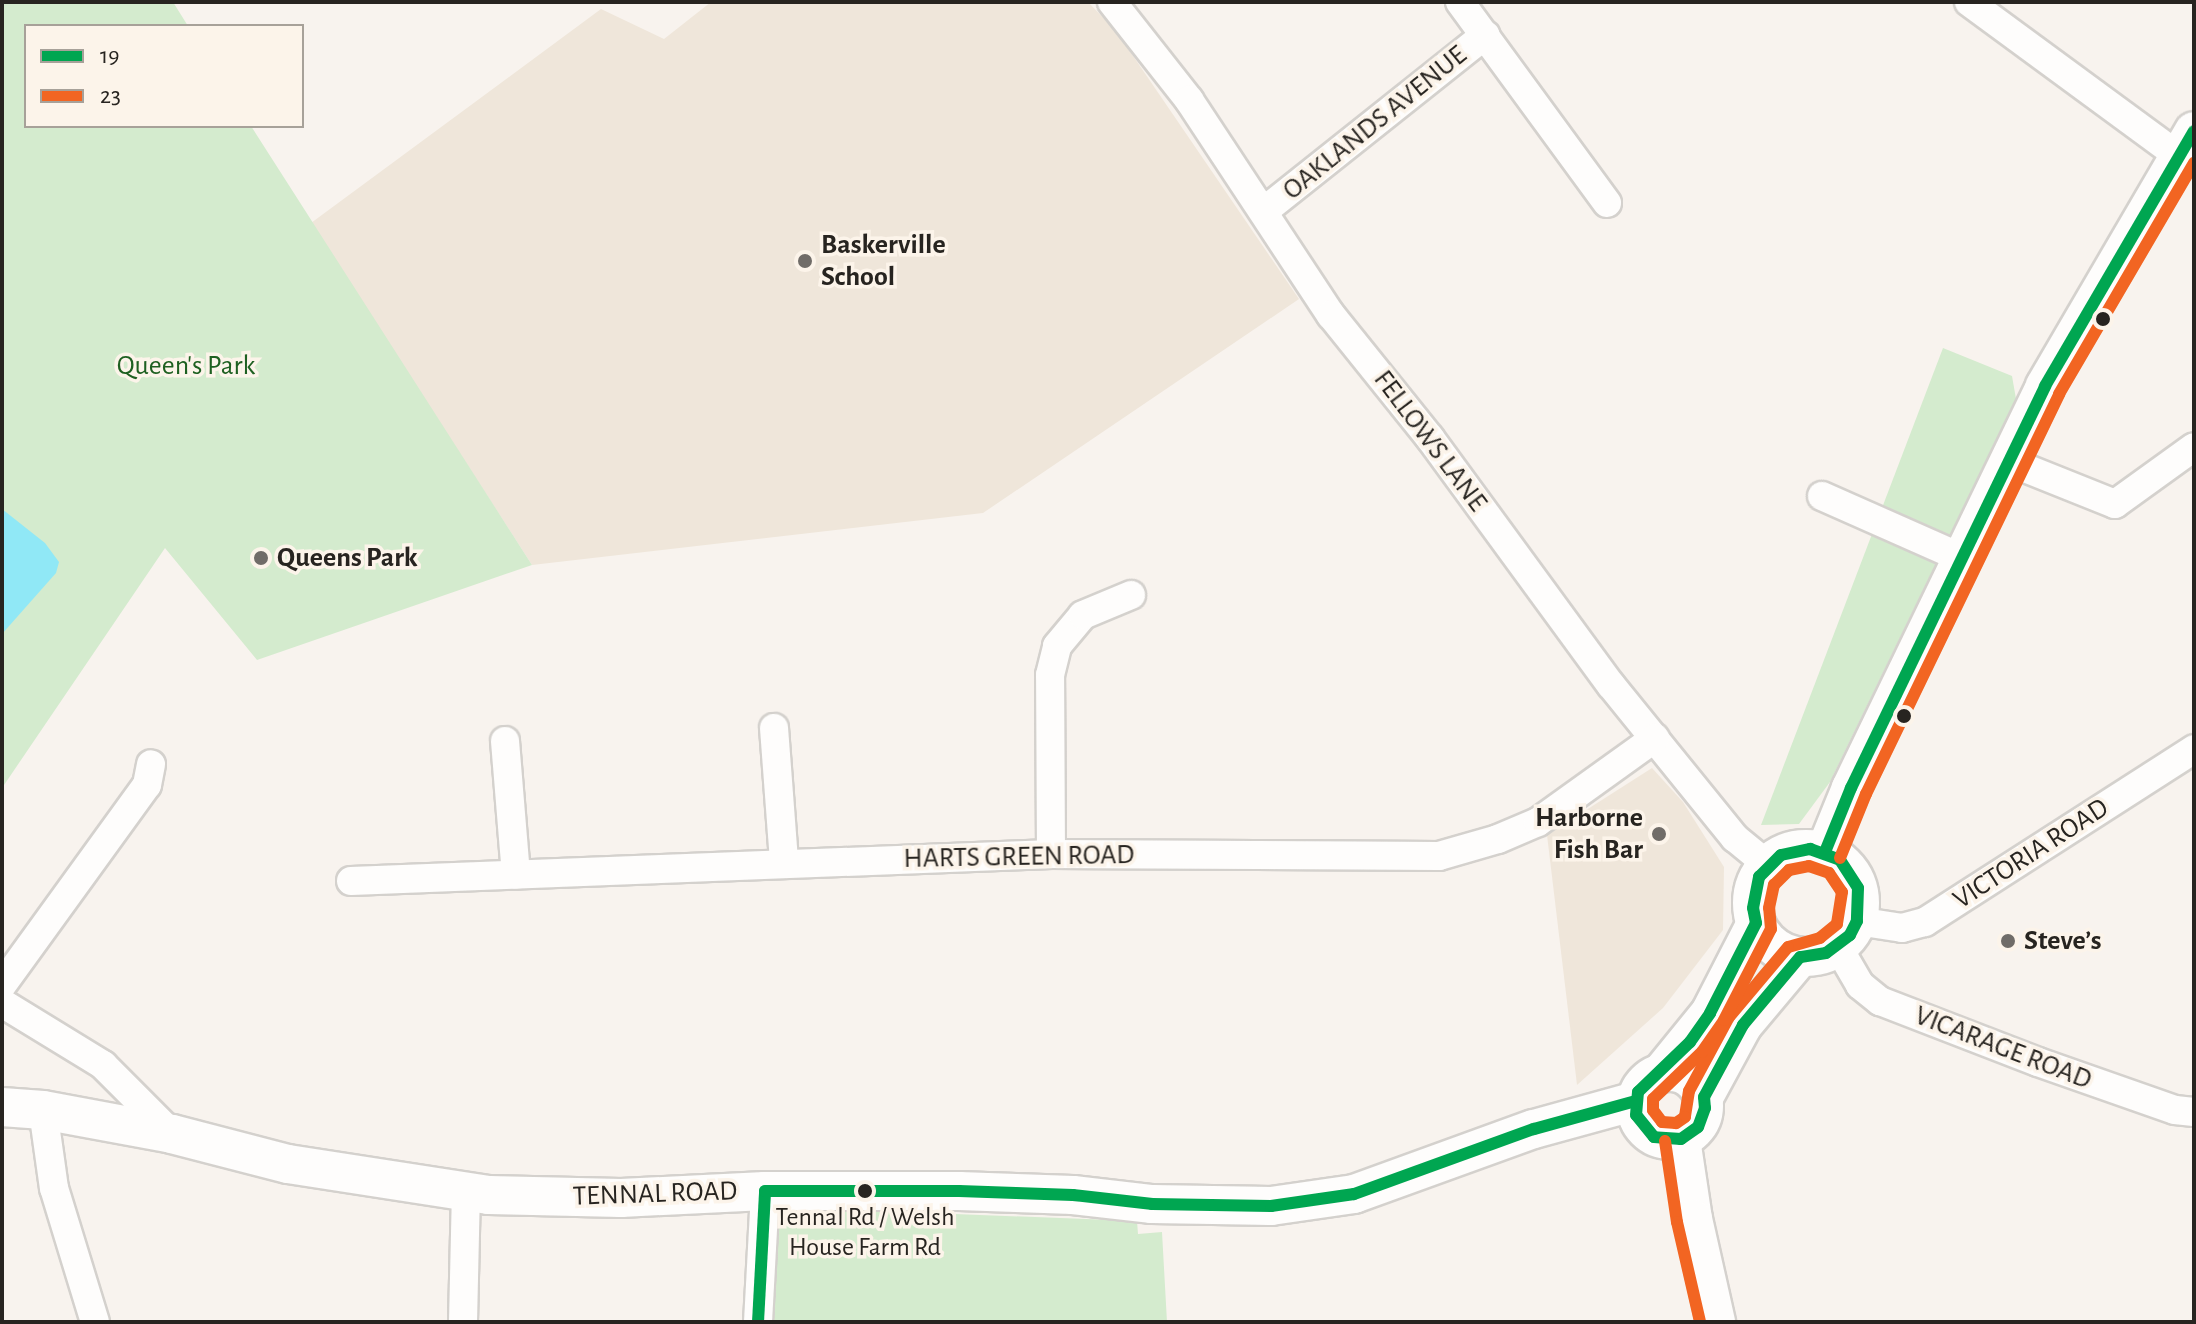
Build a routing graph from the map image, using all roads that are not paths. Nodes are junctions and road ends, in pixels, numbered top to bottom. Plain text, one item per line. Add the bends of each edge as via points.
1 (1112, 2) edge
2 (1460, 2) edge
3 (1969, 2) edge
4 (1485, 35) junction
5 (2187, 144) edge
6 (1607, 203) dead end
7 (1264, 211) junction
8 (2194, 447) edge
9 (2010, 462) junction
10 (1822, 496) dead end
11 (1962, 558) junction
12 (1131, 595) dead end
13 (774, 728) dead end
14 (1655, 738) junction
15 (505, 741) dead end
16 (2194, 749) edge
17 (155, 782) dead end
18 (1825, 852) junction
19 (1051, 854) junction
20 (784, 862) junction
21 (1768, 865) junction
22 (516, 875) junction
23 (351, 881) dead end
24 (1756, 923) junction
25 (1848, 934) junction
26 (1800, 957) junction
27 (2, 985) edge
28 (2, 1003) edge
29 (1662, 1072) junction
30 (1704, 1097) junction
31 (1636, 1101) junction
32 (2, 1107) edge
33 (43, 1110) junction
34 (2194, 1112) edge
35 (172, 1134) junction
36 (1681, 1139) junction
37 (765, 1191) junction
38 (466, 1193) junction
39 (95, 1322) edge
40 (463, 1322) edge
41 (758, 1322) edge
42 (1716, 1322) edge

1 - 7 street, FELLOWS LANE via 1189,100
2 - 4 street, OAKLANDS AVENUE
3 - 5 street
4 - 6 street, OAKLANDS AVENUE
4 - 7 street, OAKLANDS AVENUE
5 - 9 street via 2053,372
7 - 14 street, FELLOWS LANE via 1331,315
8 - 9 street via 2115,504
9 - 11 street
10 - 11 street
11 - 18 street
12 - 19 street via 1083,615 1057,646 1050,675
13 - 20 street
14 - 19 street, HARTS GREEN ROAD via 1538,822 1439,856
14 - 21 street, FELLOWS LANE via 1735,838
15 - 22 street
16 - 25 street, VICTORIA ROAD via 1925,922
17 - 27 street
18 - 21 street via 1795,850
18 - 25 street via 1840,860 1858,888
19 - 20 street, HARTS GREEN ROAD
20 - 22 street, HARTS GREEN ROAD
21 - 24 street via 1754,892
22 - 23 street, HARTS GREEN ROAD
24 - 26 street via 1774,946
24 - 29 street via 1710,1013
25 - 26 street via 1814,956
25 - 34 street, VICARAGE ROAD via 1860,985 1880,1001 2038,1062
26 - 30 street via 1743,1025
28 - 35 street via 103,1065
29 - 30 street via 1688,1076
29 - 31 street via 1644,1083
30 - 36 street via 1698,1127
31 - 36 street via 1643,1128 1654,1137
31 - 37 street, TENNAL ROAD via 1534,1129 1354,1194 1271,1206 959,1191
32 - 33 street, TENNAL ROAD
33 - 35 street, TENNAL ROAD
33 - 39 street via 54,1188
35 - 38 street, TENNAL ROAD via 288,1164
36 - 42 street
37 - 38 street, TENNAL ROAD via 621,1198
37 - 41 street
38 - 40 street

